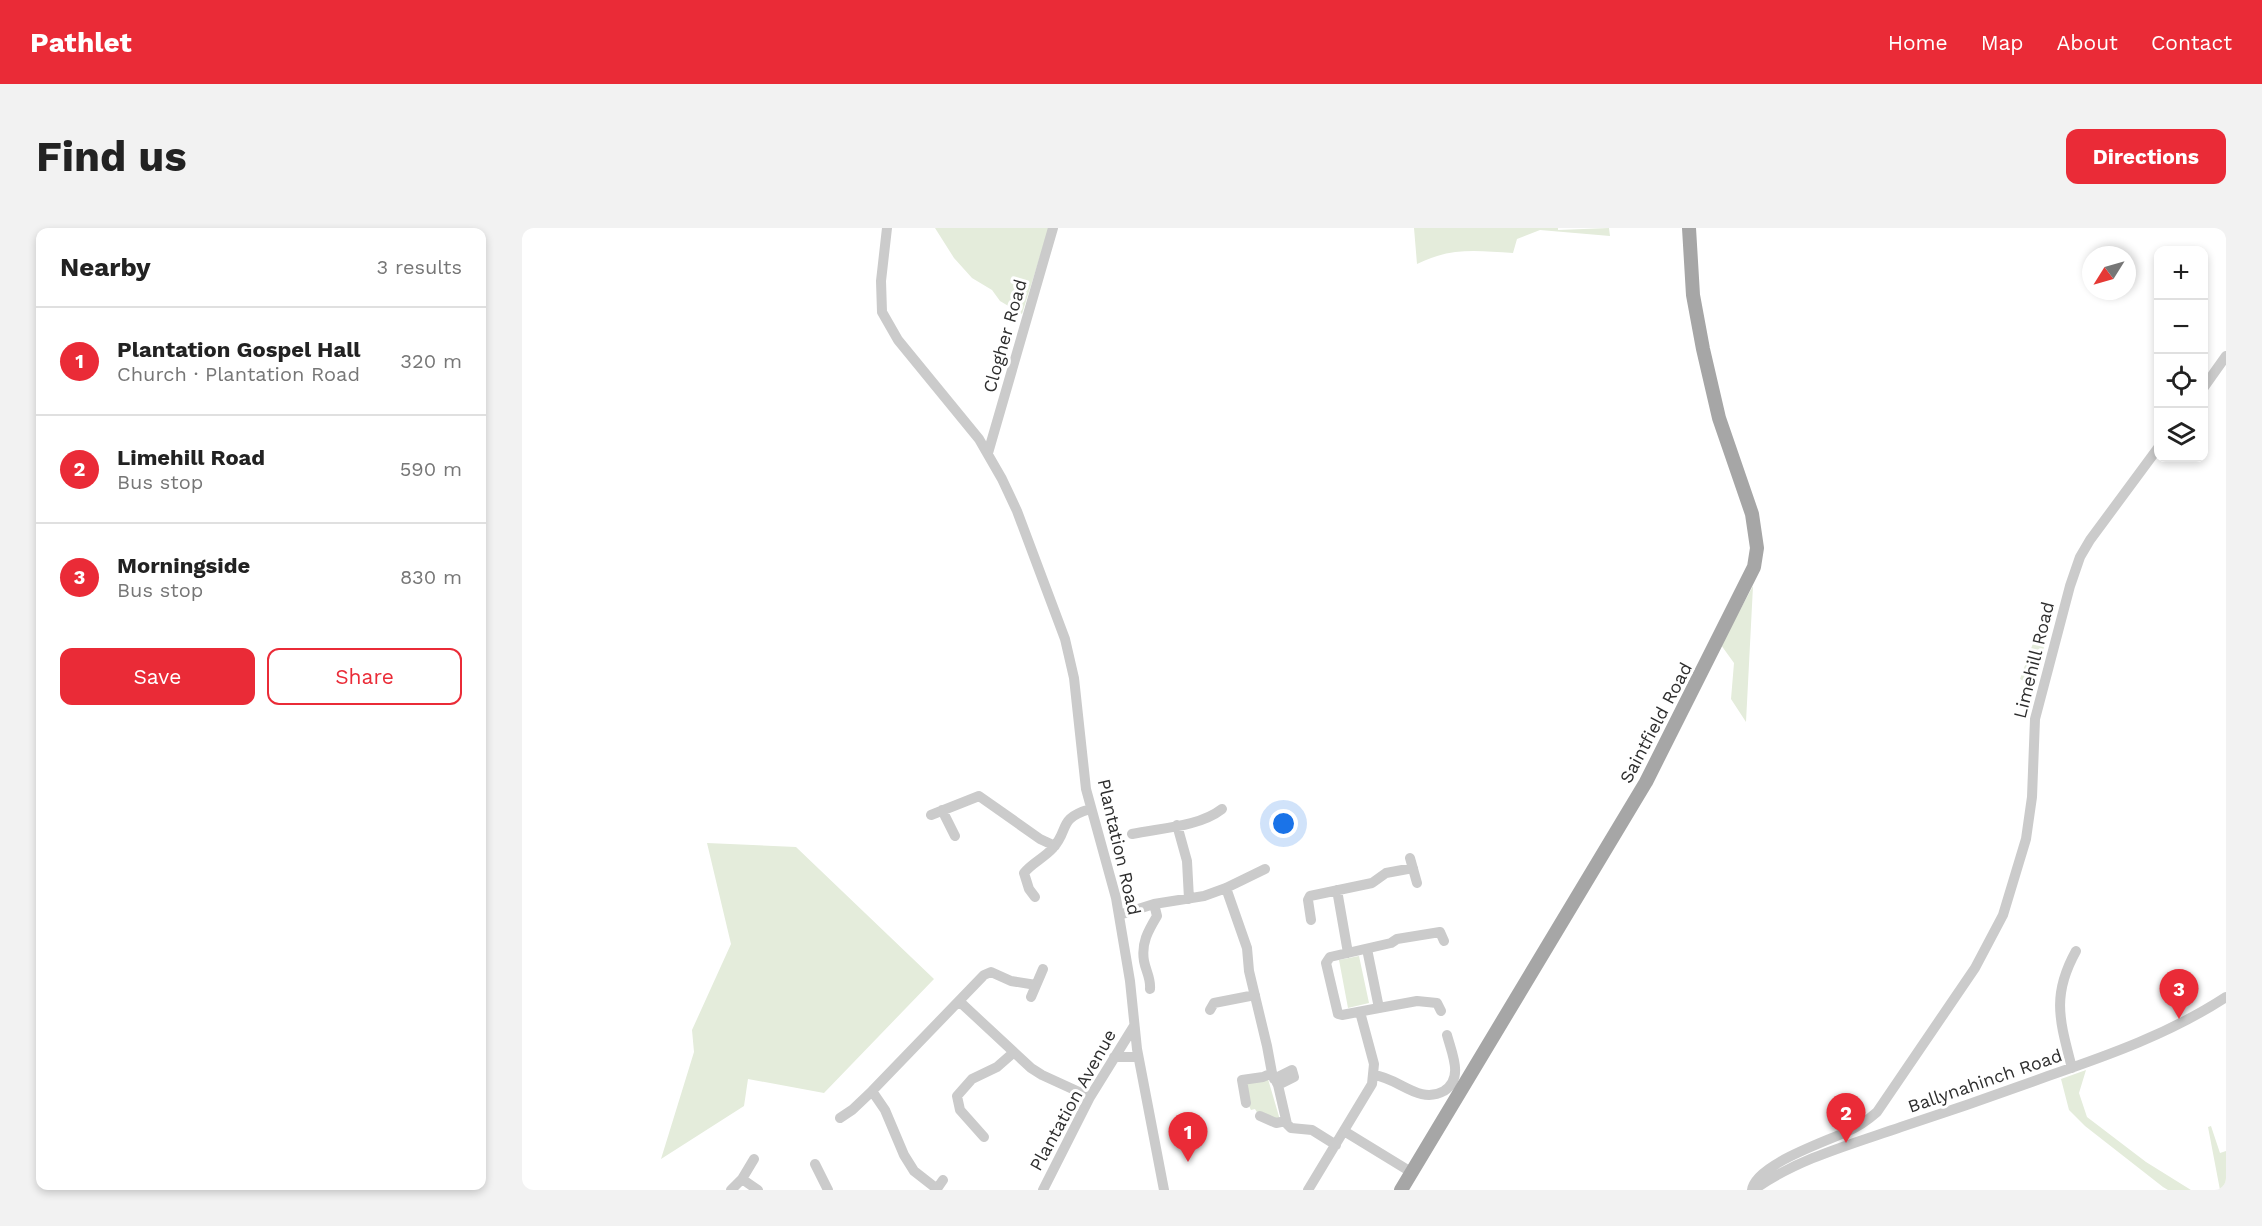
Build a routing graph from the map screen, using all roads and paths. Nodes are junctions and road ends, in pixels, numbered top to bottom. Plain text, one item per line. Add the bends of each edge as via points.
1 (886, 228) edge
2 (1053, 228) edge
3 (1689, 228) edge
4 (2226, 356) edge
5 (2208, 381) edge
6 (988, 453) junction
7 (2154, 453) edge
8 (1090, 809) junction
9 (1222, 809) dead end
10 (1177, 825) junction
11 (1132, 834) dead end
12 (955, 836) dead end
13 (1055, 846) junction
14 (1265, 869) dead end
15 (1417, 883) dead end
16 (1226, 888) junction
17 (1337, 890) junction
18 (1035, 897) dead end
19 (1190, 899) junction
20 (1154, 904) junction
21 (1119, 915) junction
22 (1311, 920) dead end
23 (1442, 933) dead end
24 (1367, 949) junction
25 (2076, 951) dead end
26 (1348, 953) junction
27 (1043, 969) dead end
28 (1036, 985) junction
29 (1150, 989) dead end
30 (1255, 995) junction
31 (1031, 997) dead end
32 (2226, 997) edge
33 (960, 1002) junction
34 (1440, 1003) dead end
35 (1212, 1004) dead end
36 (1379, 1008) junction
37 (1360, 1012) junction
38 (1134, 1026) junction
39 (1447, 1035) dead end
40 (1013, 1053) junction
41 (1114, 1057) junction
42 (1138, 1057) junction
43 (2072, 1068) junction
44 (1374, 1075) junction
45 (1275, 1079) junction
46 (872, 1091) junction
47 (1090, 1097) junction
48 (1246, 1103) dead end
49 (1260, 1116) dead end
50 (840, 1118) dead end
51 (1286, 1121) junction
52 (1344, 1131) junction
53 (986, 1137) dead end
54 (1335, 1145) junction
55 (754, 1159) dead end
56 (815, 1164) dead end
57 (1411, 1172) junction
58 (742, 1179) junction
59 (939, 1186) edge
60 (731, 1190) edge
61 (758, 1190) edge
62 (828, 1190) edge
63 (1043, 1190) edge
64 (1164, 1190) edge
65 (1308, 1190) edge
66 (1401, 1190) edge
67 (1753, 1190) edge

1 - 6 street, Plantation Road via 882,312 898,340
2 - 6 street, Clogher Road
3 - 57 main road, Saintfield Road via 1703,349 1719,418 1752,514 1757,548 1754,567 1646,782
4 - 5 street
6 - 8 street, Plantation Road via 1017,512 1065,639 1074,678
7 - 67 street, Limehill Road via 2090,540 2070,586 2035,719 2026,839 1997,929 1877,1112 1857,1127 1773,1167 1754,1183
8 - 13 street via 1069,820
8 - 21 street, Plantation Road via 1111,874
9 - 10 street via 1196,822
10 - 11 street
10 - 19 street via 1187,861
12 - 13 street via 937,812 979,796
13 - 18 street via 1024,873
14 - 16 street via 1256,878
15 - 17 street via 1411,863 1372,883
16 - 19 street
16 - 30 street via 1247,948
17 - 22 street via 1310,896
17 - 26 street
19 - 20 street
20 - 21 street
20 - 29 street via 1157,916 1144,939
21 - 38 street, Plantation Road
23 - 24 street via 1397,939
24 - 26 street
24 - 36 street
25 - 43 street via 2059,1002
26 - 37 street via 1330,957 1326,963 1338,1014
27 - 28 street
28 - 31 street
28 - 33 street via 1011,981 991,972
30 - 35 street
30 - 45 street
32 - 43 street, Ballynahinch Road via 2144,1041
33 - 40 street
33 - 46 street
34 - 36 street via 1417,1001
36 - 37 street
37 - 44 street
38 - 41 street, Plantation Avenue
38 - 42 street, Plantation Road
39 - 44 street via 1456,1073 1454,1082 1432,1101
40 - 47 street via 1042,1075
40 - 53 street via 972,1079 957,1096 960,1110
41 - 42 street
41 - 47 street, Plantation Avenue
42 - 64 street, Plantation Road
43 - 67 street, Ballynahinch Road via 1828,1153
44 - 52 street
45 - 48 street via 1242,1080
45 - 51 street
46 - 50 street
46 - 59 street via 914,1171
47 - 63 street, Plantation Avenue
49 - 51 street via 1276,1123
51 - 54 street via 1291,1128 1312,1130
52 - 54 street
52 - 57 street
54 - 65 street
55 - 58 street
56 - 62 street
57 - 66 main road, Saintfield Road
58 - 60 street
58 - 61 street

